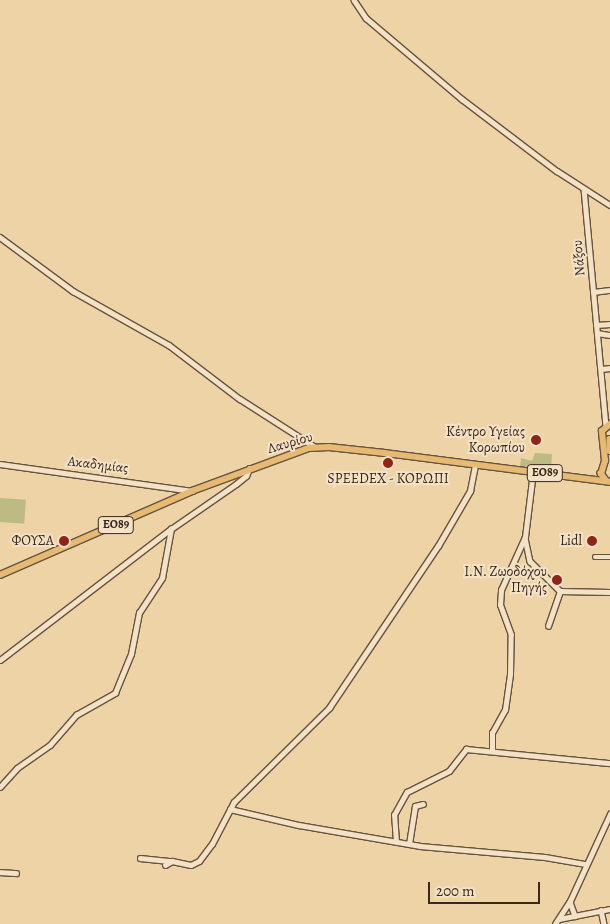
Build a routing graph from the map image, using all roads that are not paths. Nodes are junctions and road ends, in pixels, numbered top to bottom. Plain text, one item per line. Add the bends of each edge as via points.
1 (354, 0) edge
2 (584, 189) junction
3 (610, 206) edge
4 (0, 238) edge
5 (610, 290) edge
6 (593, 292) junction
7 (610, 324) edge
8 (596, 325) junction
9 (597, 333) junction
10 (610, 335) edge
11 (610, 368) edge
12 (601, 369) junction
13 (608, 424) edge
14 (610, 439) edge
15 (315, 447) junction
16 (610, 451) edge
17 (0, 464) edge
18 (610, 464) edge
19 (475, 466) junction
20 (248, 470) junction
21 (602, 470) junction
22 (533, 472) junction
23 (586, 479) junction
24 (609, 482) edge
25 (192, 491) junction
26 (171, 529) junction
27 (525, 537) junction
28 (595, 557) dead end
29 (610, 557) edge
30 (0, 575) edge
31 (560, 591) junction
32 (610, 592) edge
33 (548, 626) dead end
34 (0, 660) edge
35 (492, 751) junction
36 (610, 763) edge
37 (0, 787) edge
38 (423, 804) dead end
39 (230, 809) junction
40 (610, 814) edge
41 (396, 842) junction
42 (409, 844) junction
43 (140, 858) dead end
44 (172, 862) junction
45 (585, 864) junction
46 (165, 865) dead end
47 (0, 872) edge
48 (16, 873) dead end
49 (570, 901) junction
50 (610, 909) edge
51 (600, 910) junction
52 (575, 916) junction
53 (559, 919) junction
54 (555, 924) edge
55 (604, 924) edge

1 - 2 street via 366,18 462,99 518,144
2 - 3 street
2 - 6 street, Νάξου
4 - 15 street via 73,290 169,344 240,399
5 - 6 street
6 - 8 street, Νάξου
7 - 8 street
8 - 9 street, Νάξου
9 - 10 street
9 - 12 street, Νάξου
11 - 12 street
12 - 13 street, Νάξου
13 - 21 main road via 602,431 605,461
14 - 16 main road
15 - 19 main road, Λαυρίου / ΕΟ89
15 - 20 main road, Λαυρίου / ΕΟ89
17 - 25 street, Ακαδημίας
18 - 21 main road
19 - 22 main road, Λαυρίου / ΕΟ89
19 - 39 street via 470,491 438,546 344,688 313,726 241,794
20 - 25 main road, Λαυρίου / ΕΟ89
20 - 26 street via 241,480
21 - 23 main road
21 - 24 main road, Λαυρίου / ΕΟ89
22 - 23 main road, Λαυρίου / ΕΟ89
22 - 27 street
23 - 24 main road, Λαυρίου / ΕΟ89
25 - 30 main road, Λαυρίου / ΕΟ89
26 - 34 street
26 - 37 street via 162,578 139,613 131,654 114,693 76,715 50,745 17,768
27 - 31 street via 530,561
27 - 35 street via 501,590 500,605 511,635 510,674 505,710 494,726
28 - 29 street
31 - 32 street
31 - 33 street
35 - 36 street
35 - 41 street via 466,749 446,774 410,789 394,815
38 - 42 street via 415,806
39 - 41 street
39 - 44 street via 199,861 191,865
40 - 45 street
41 - 42 street
42 - 45 street
43 - 44 street
44 - 46 street
45 - 49 street
47 - 48 street
49 - 52 street
49 - 53 street
50 - 51 street
51 - 52 street
51 - 55 street
52 - 53 street
53 - 54 street

